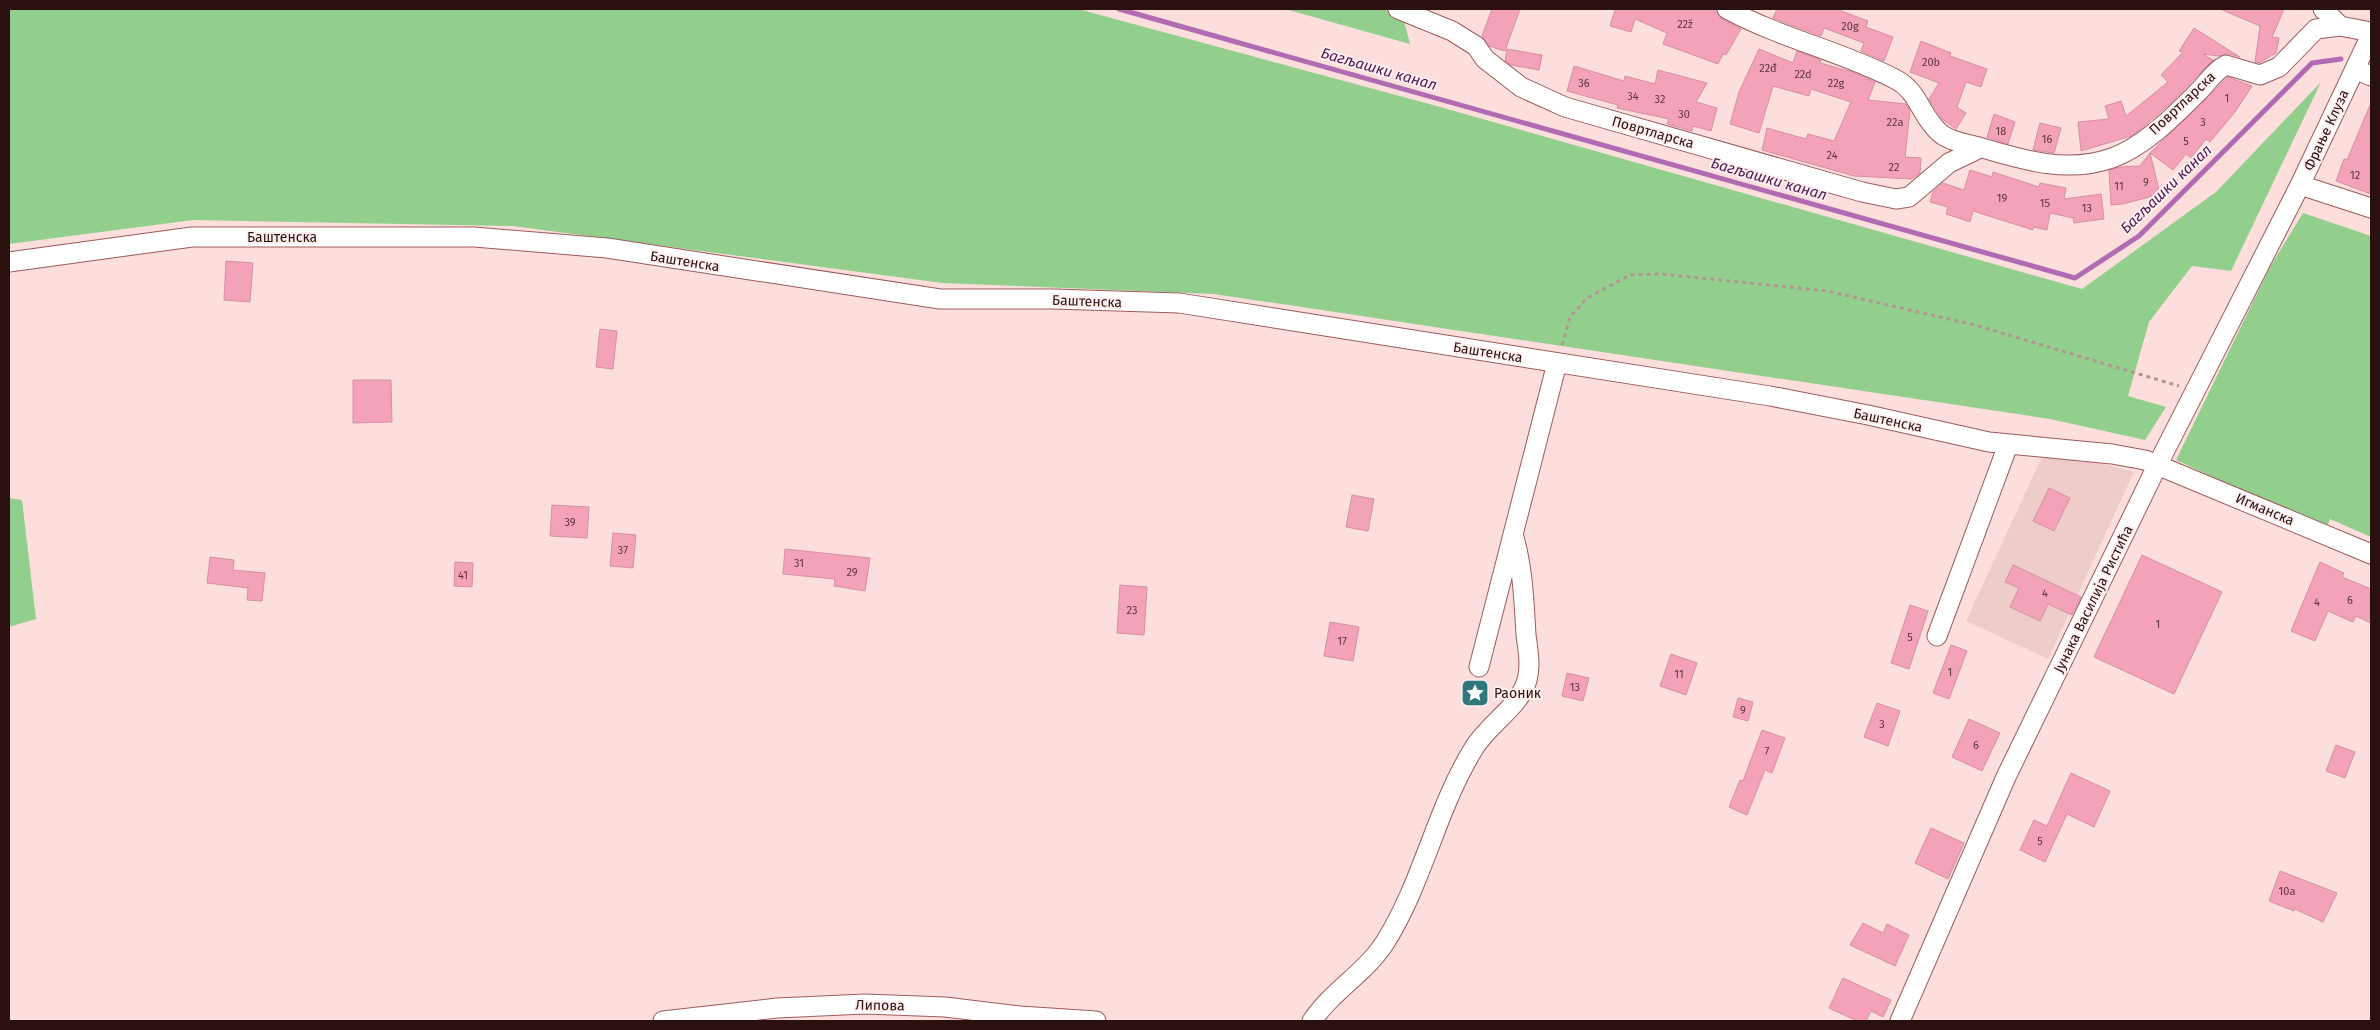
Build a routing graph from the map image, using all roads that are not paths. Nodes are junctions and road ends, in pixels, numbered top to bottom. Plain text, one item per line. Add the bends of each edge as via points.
1 (1398, 9) edge
2 (1727, 9) edge
3 (2323, 9) edge
4 (2340, 26) junction
5 (2371, 34) edge
6 (2363, 72) edge
7 (1941, 134) junction
8 (1980, 148) junction
9 (1949, 163) junction
10 (2300, 185) junction
11 (2371, 208) edge
12 (9, 262) edge
13 (1557, 362) junction
14 (2008, 445) junction
15 (2158, 464) junction
16 (1513, 534) junction
17 (2371, 554) edge
18 (1936, 636) dead end
19 (1479, 667) dead end
20 (663, 1021) edge
21 (1096, 1021) edge
22 (1312, 1021) edge
23 (1900, 1021) edge

1 - 9 street, Повртларска via 1452,31 1476,46 1485,59 1521,87 1565,107 1862,192 1896,200 1909,197
2 - 7 street via 1754,24 1897,80 1914,94 1925,115
3 - 4 street
4 - 5 street, Повртларска
4 - 8 street, Повртларска via 2316,30 2279,67 2268,73 2250,74 2232,66 2221,68 2161,126 2114,157 2081,166 2063,166
5 - 6 street, Фрање Клуза
6 - 10 street, Фрање Клуза
7 - 8 street, Повртларска
7 - 9 street
8 - 9 street, Повртларска
10 - 11 street, Фрање Клуза
10 - 15 street, Јунака Василија Ристића
12 - 13 street, Баштенска via 192,237 474,237 607,248 940,299 1178,304
13 - 14 street, Баштенска via 1770,396
13 - 16 street
14 - 15 street, Баштенска via 2112,454
14 - 18 street
15 - 17 street, Игманска
15 - 23 street, Јунака Василија Ристића via 2006,777
16 - 19 street
16 - 22 street via 1518,551 1529,670 1525,687 1516,702 1492,724 1474,748 1384,943
20 - 21 street, Липова via 777,1008 865,1004

